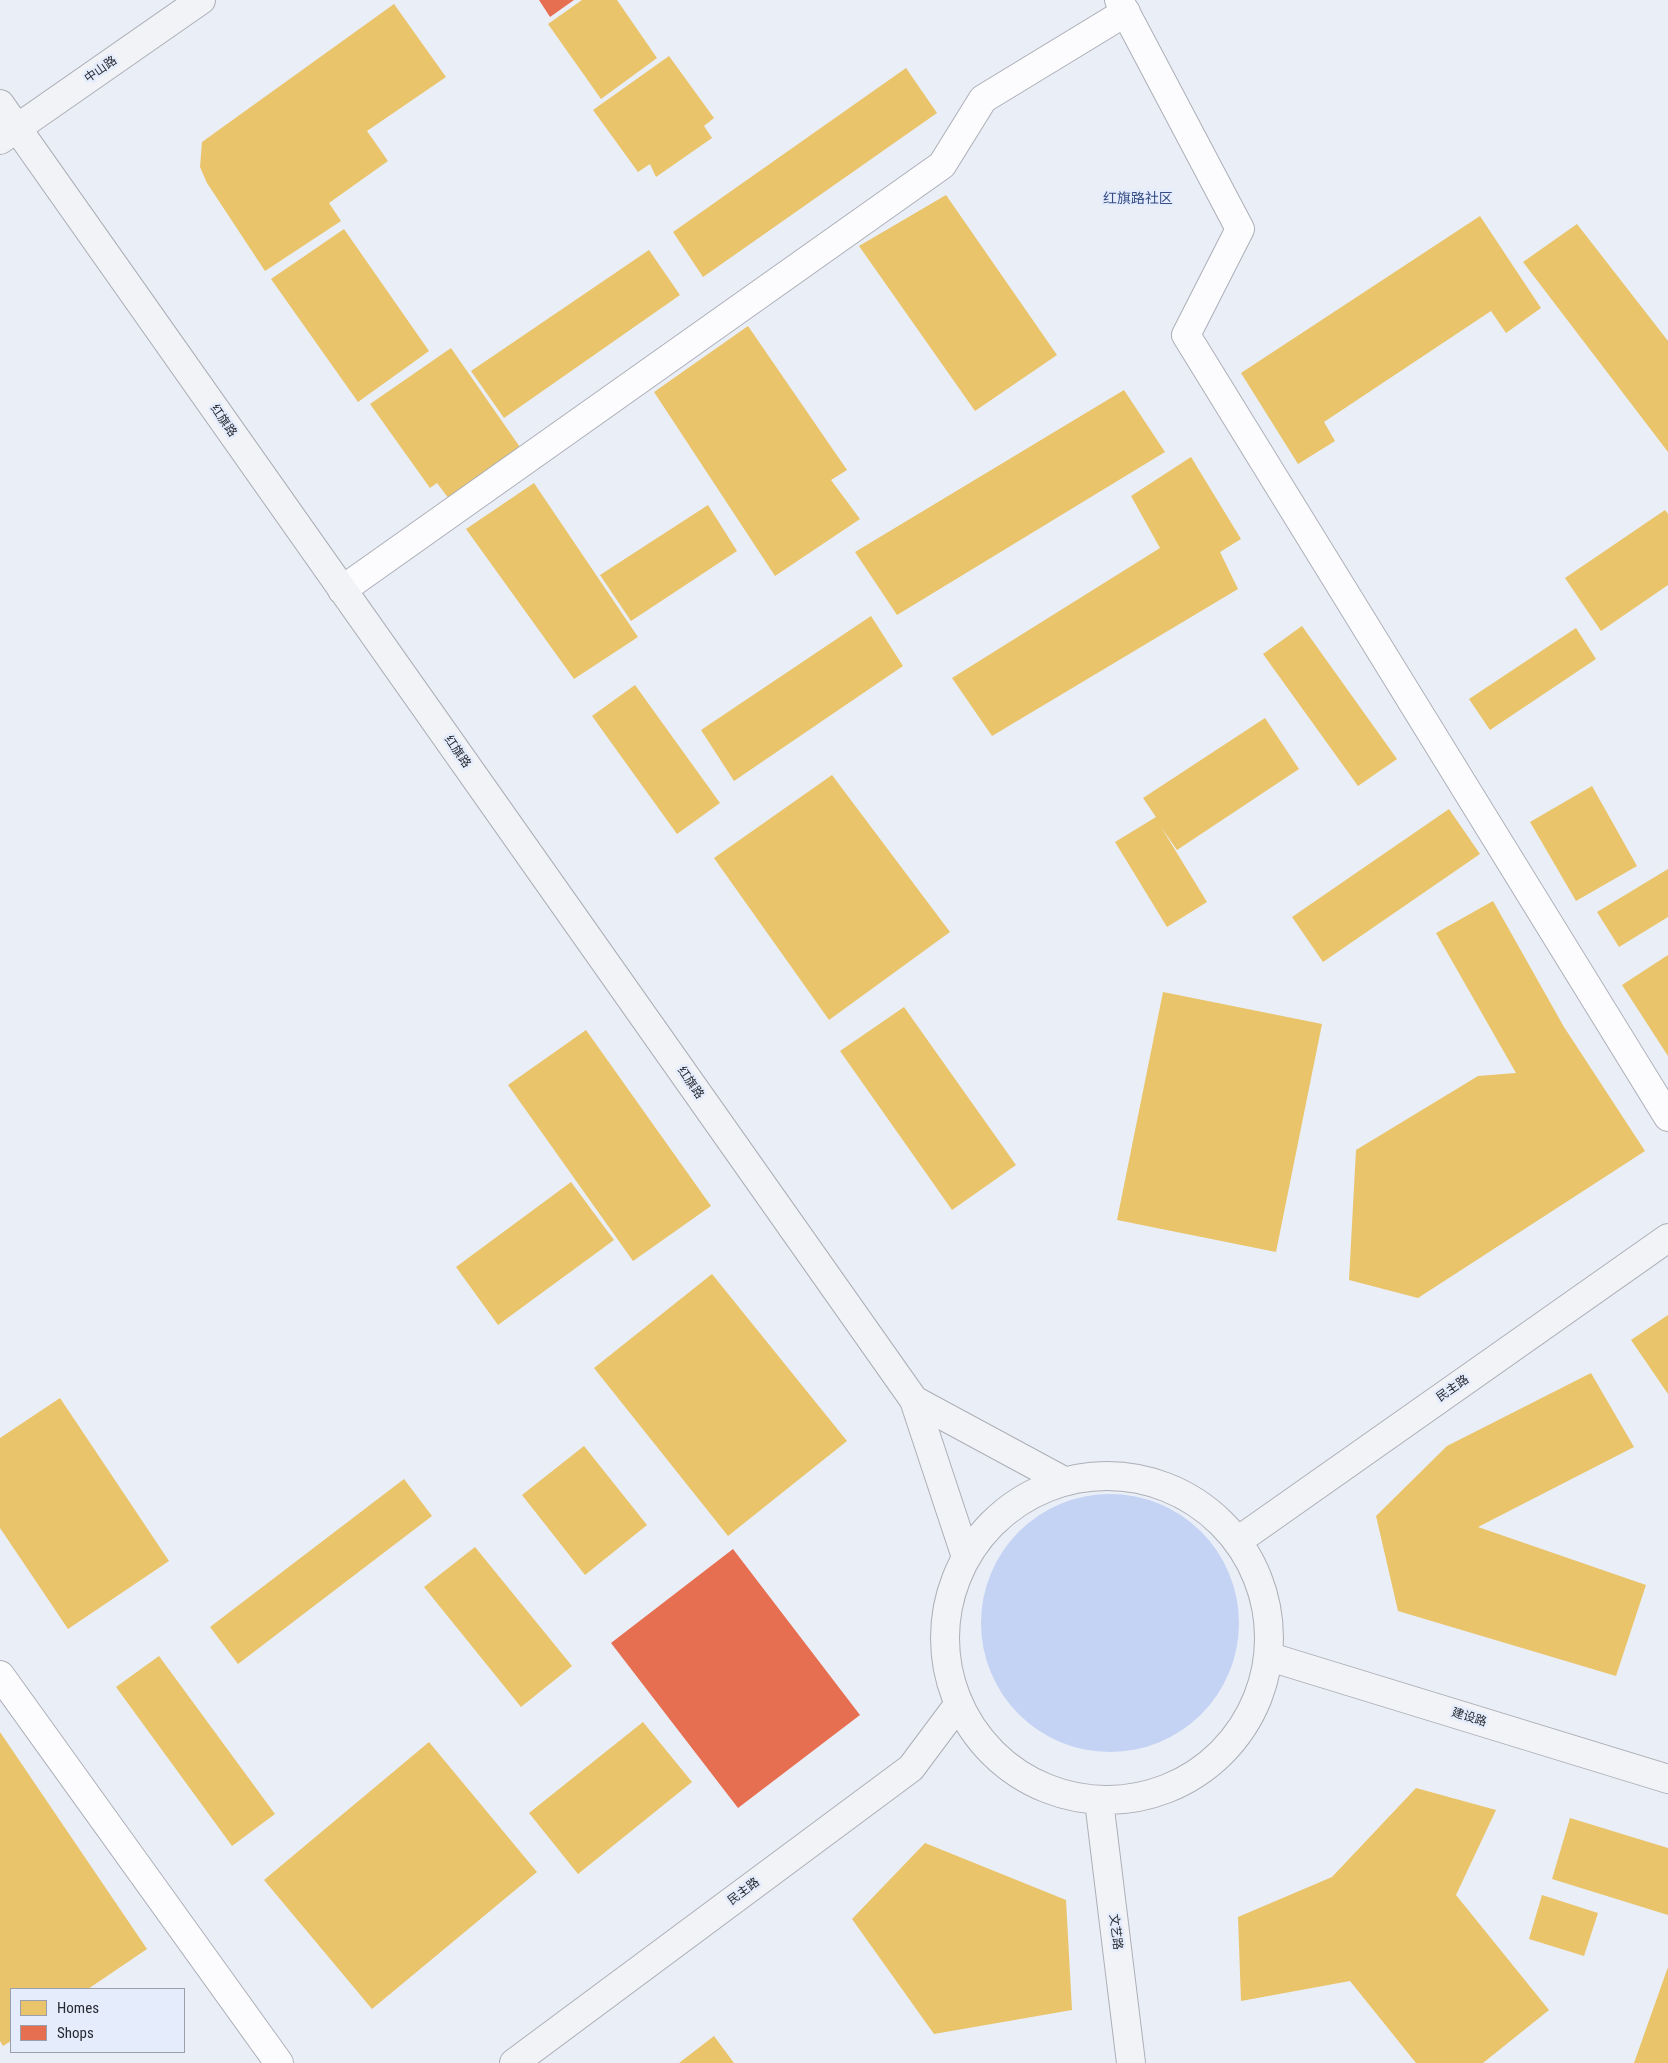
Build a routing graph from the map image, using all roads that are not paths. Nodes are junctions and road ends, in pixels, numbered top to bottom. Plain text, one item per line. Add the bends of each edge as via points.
1 (201, 0) edge
2 (1122, 6) edge
3 (0, 104) edge
4 (8, 134) edge
5 (342, 590) junction
6 (1668, 1117) edge
7 (1668, 1238) edge
8 (914, 1400) junction
9 (1064, 1481) junction
10 (1239, 1540) junction
11 (966, 1557) junction
12 (1270, 1658) junction
13 (0, 1675) edge
14 (958, 1705) junction
15 (1668, 1779) edge
16 (1099, 1801) junction
17 (279, 2063) edge
18 (514, 2063) edge
19 (1131, 2063) edge

1 - 4 street, 中山路
2 - 5 street via 983,98 942,165
2 - 6 street via 1240,229 1186,335
3 - 4 street, 红旗路
4 - 5 street, 红旗路
5 - 8 street, 红旗路
7 - 10 street, 民主路
8 - 9 street
8 - 11 street
9 - 10 street via 1112,1475 1160,1484 1204,1506
9 - 11 street via 1025,1498 998,1518
10 - 12 street via 1259,1576 1269,1616
11 - 14 street via 948,1604 945,1655
12 - 15 street, 建设路
12 - 16 street via 1256,1705 1241,1729 1230,1746 1193,1778 1147,1796
13 - 17 street
14 - 16 street via 982,1742 1014,1773 1055,1793
14 - 18 street, 民主路 via 911,1768
16 - 19 street, 文艺路

